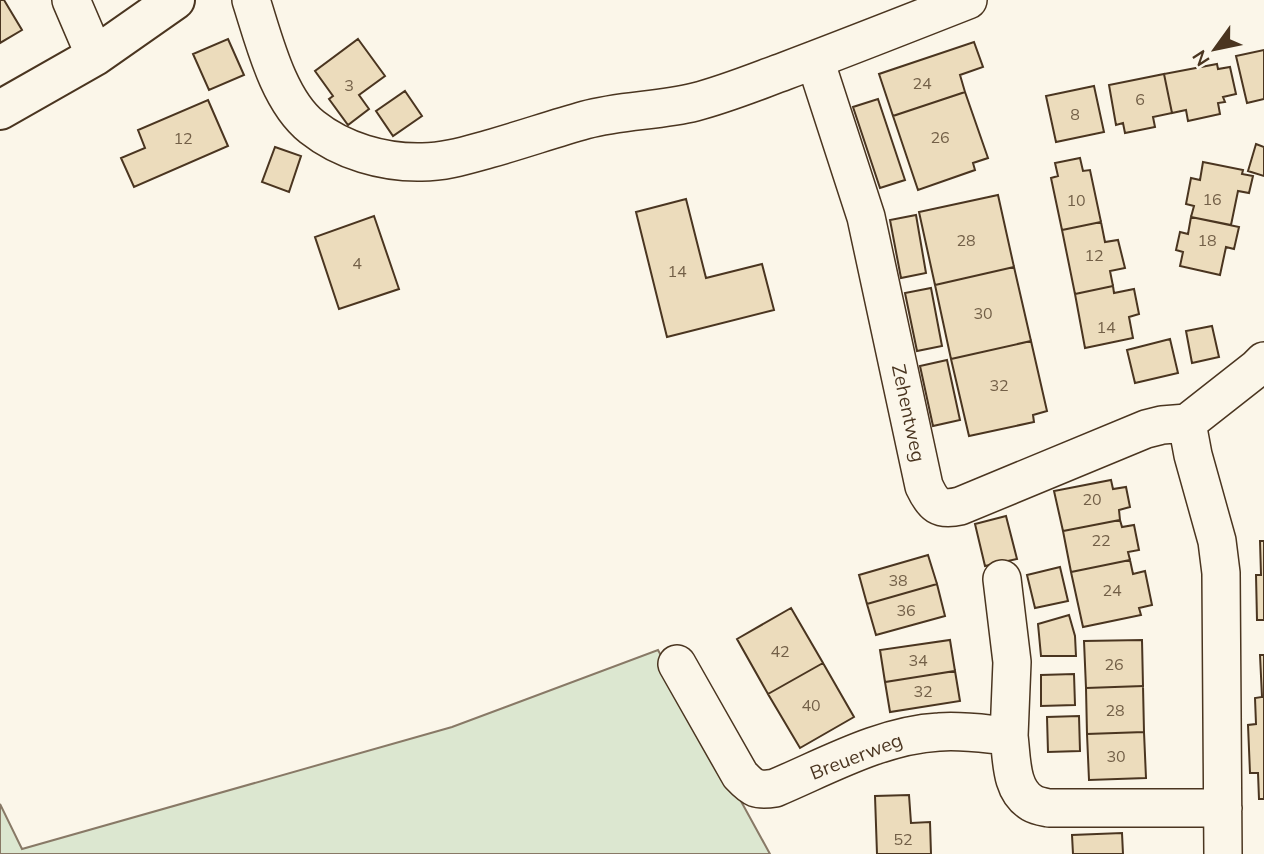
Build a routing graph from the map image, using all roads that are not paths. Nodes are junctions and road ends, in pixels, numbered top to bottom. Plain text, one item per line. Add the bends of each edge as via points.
1 (71, 0) edge
2 (175, 0) edge
3 (251, 0) edge
4 (968, 0) edge
5 (95, 56) junction
6 (816, 60) junction
7 (0, 110) edge
8 (1264, 361) edge
9 (1187, 423) junction
10 (1002, 579) dead end
11 (677, 664) dead end
12 (1009, 736) junction
13 (1223, 808) junction
14 (1223, 854) edge

1 - 5 street
2 - 5 main road
3 - 6 street via 280,82 300,116 337,142 402,162 443,160 590,119 695,102
4 - 6 street
5 - 7 main road
6 - 9 street, Zehentweg via 866,217 930,499 948,509 960,506 1146,429
8 - 9 street
9 - 13 street via 1221,573
10 - 12 street via 1012,662
11 - 12 street, Breuerweg via 740,775 760,791 911,735 965,731
12 - 13 street via 1014,779 1032,803 1049,808
13 - 14 street

